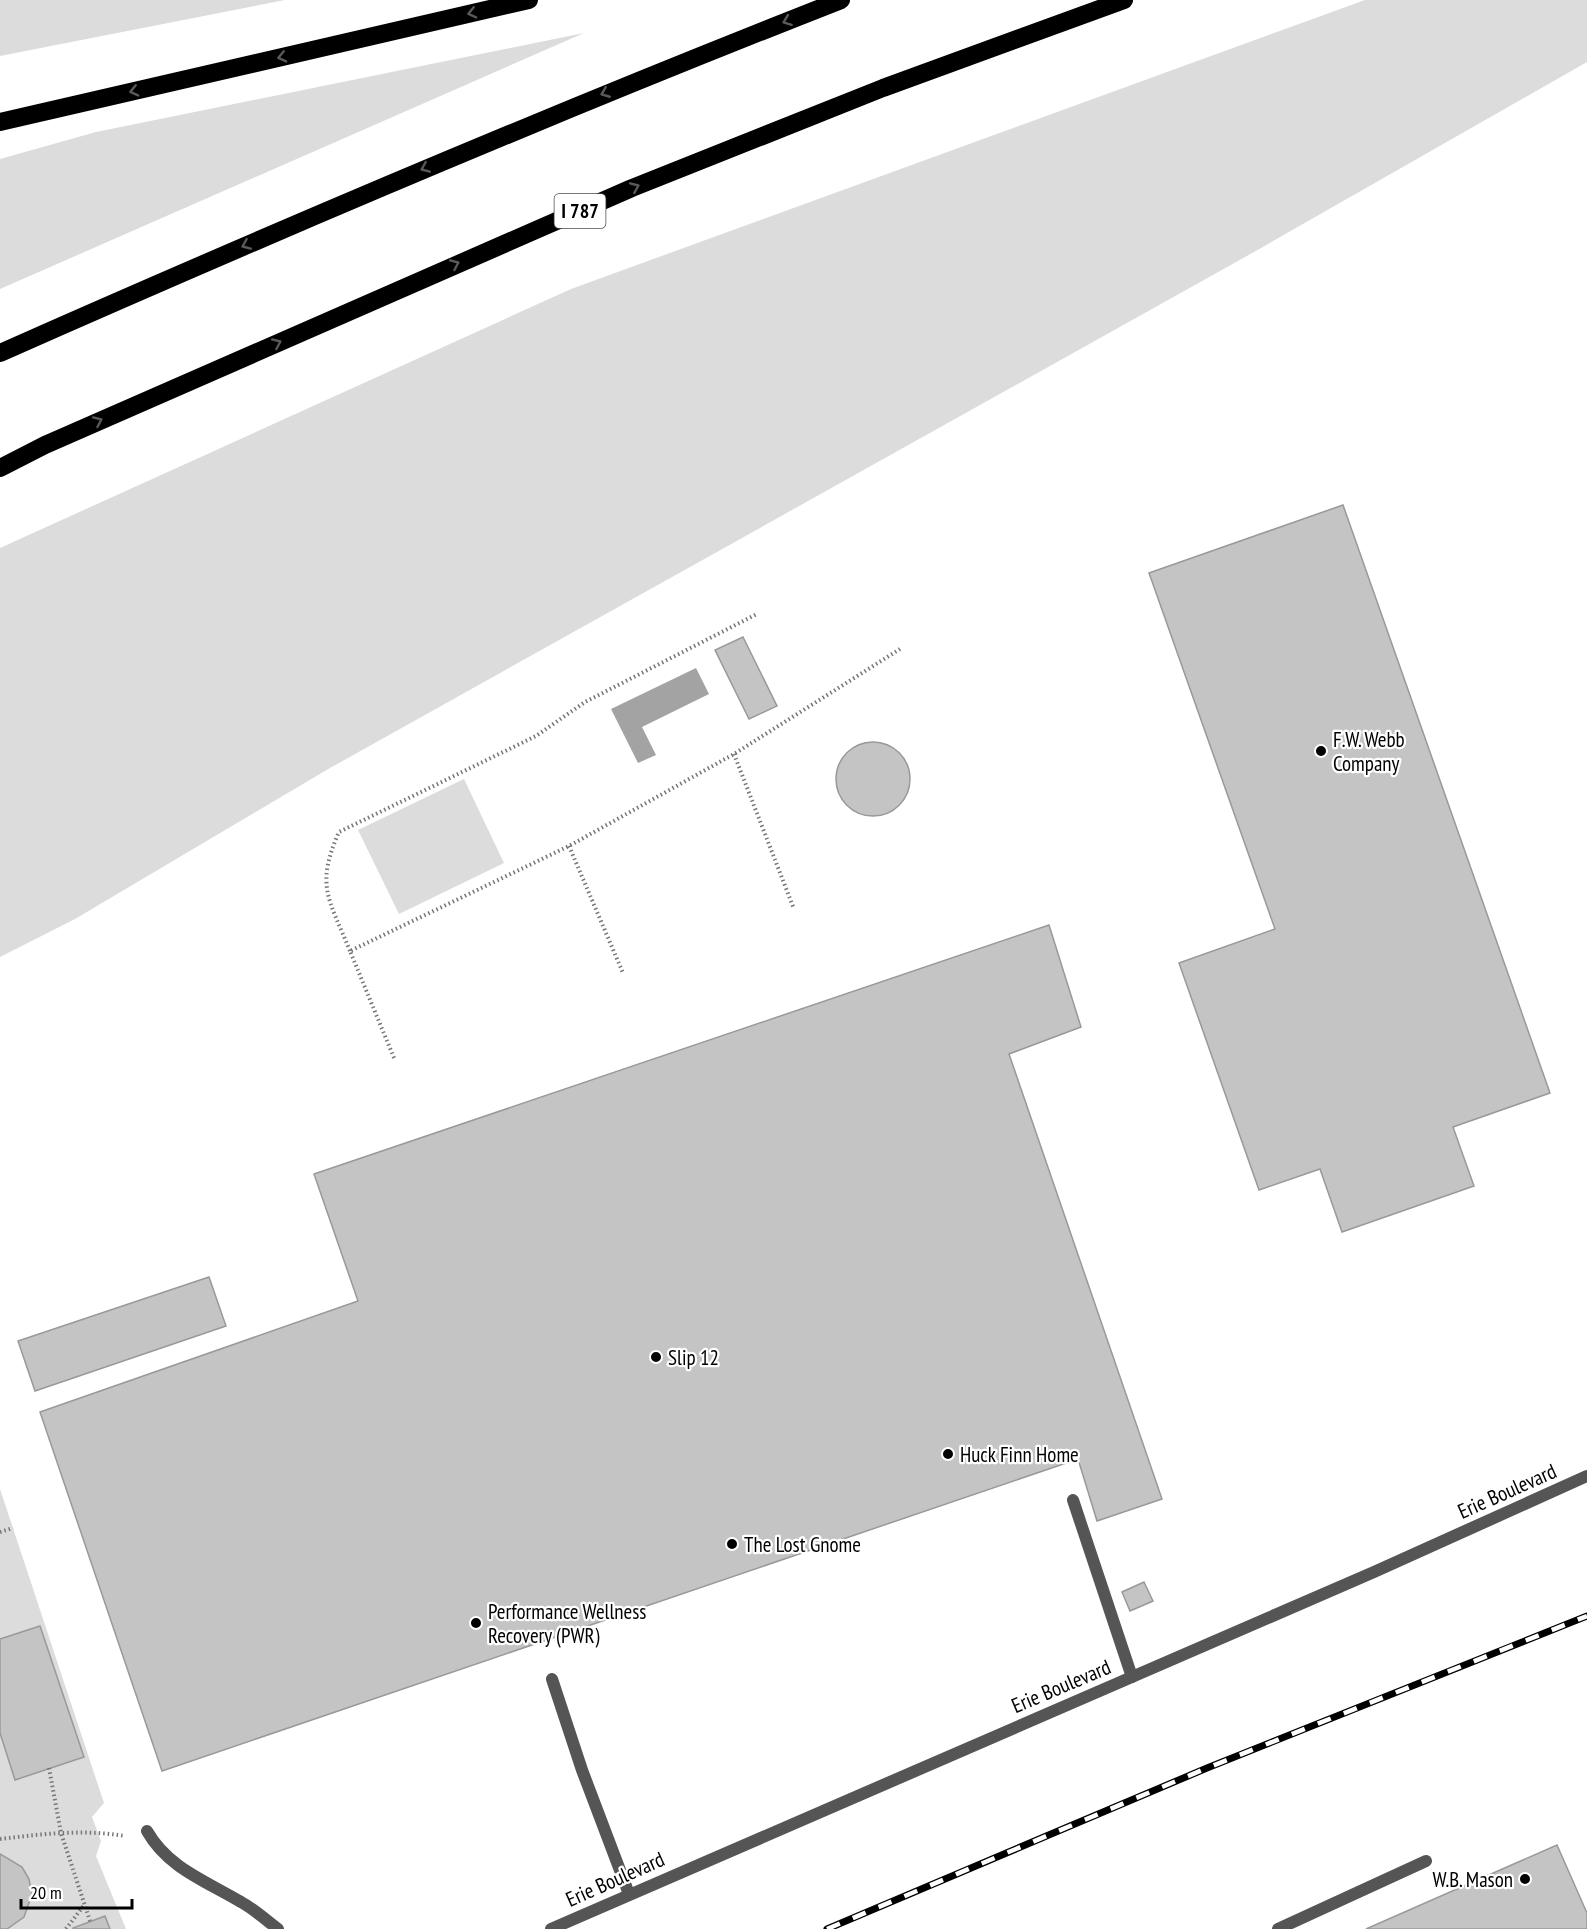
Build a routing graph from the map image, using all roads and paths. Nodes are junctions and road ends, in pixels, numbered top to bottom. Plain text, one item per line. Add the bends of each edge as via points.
1 (529, 0) edge
2 (841, 0) edge
3 (1124, 0) edge
4 (0, 122) edge
5 (0, 353) edge
6 (45, 445) junction
7 (0, 461) edge
8 (0, 468) edge
9 (757, 614) dead end
10 (900, 649) dead end
11 (734, 754) junction
12 (569, 846) junction
13 (794, 909) dead end
14 (350, 951) junction
15 (623, 973) dead end
16 (394, 1058) dead end
17 (1587, 1476) edge
18 (1073, 1500) dead end
19 (13, 1528) dead end
20 (0, 1532) edge
21 (1132, 1677) junction
22 (552, 1680) dead end
23 (49, 1768) dead end
24 (147, 1830) dead end
25 (98, 1832) dead end
26 (61, 1833) junction
27 (0, 1839) edge
28 (1426, 1861) dead end
29 (629, 1894) junction
30 (84, 1904) junction
31 (90, 1922) dead end
32 (66, 1929) edge
33 (278, 1929) edge
34 (550, 1929) edge
35 (1278, 1929) edge

1 -> 4 highway
2 -> 5 highway via 664,68
6 -> 3 highway, I 787 via 642,184 883,88
6 - 7 highway, I 787
6 - 8 highway
9 - 14 path via 585,702 536,736 339,832 327,858 324,882
10 - 11 path
11 - 12 path
11 - 13 path
12 - 14 path
12 - 15 path
14 - 16 path
17 - 21 street, Erie Boulevard
18 - 21 street
19 - 20 path
21 - 29 street, Erie Boulevard
22 - 29 street
23 - 26 path
24 - 33 street via 156,1847 176,1864 242,1902
25 - 26 path
26 - 27 path
26 - 30 path
28 - 35 street
29 - 34 street, Erie Boulevard
30 - 31 path
30 - 32 path

